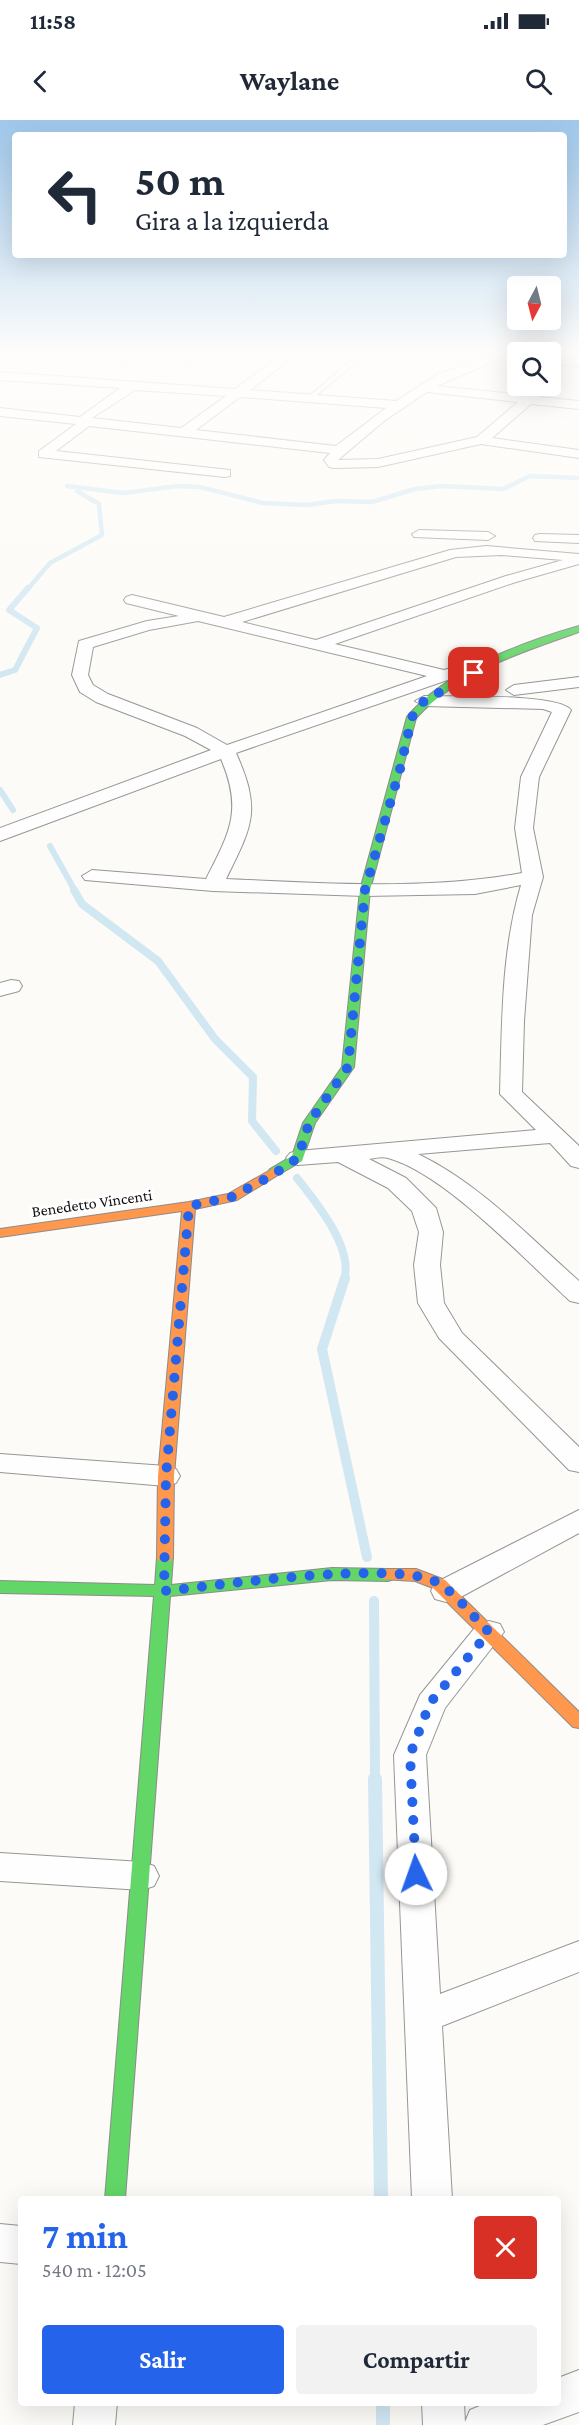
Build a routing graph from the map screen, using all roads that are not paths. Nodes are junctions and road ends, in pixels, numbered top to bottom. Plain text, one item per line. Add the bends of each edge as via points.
1 (126, 463) edge
2 (333, 463) edge
3 (373, 463) edge
4 (225, 473) dead end
5 (419, 534) dead end
6 (579, 539) edge
7 (579, 559) edge
8 (132, 600) dead end
9 (202, 618) junction
10 (225, 622) junction
11 (579, 629) edge
12 (314, 646) junction
13 (474, 673) junction
14 (446, 676) junction
15 (579, 682) edge
16 (424, 701) junction
17 (226, 751) junction
18 (0, 836) edge
19 (92, 876) dead end
20 (533, 877) junction
21 (213, 885) junction
22 (365, 890) junction
23 (556, 1135) junction
24 (390, 1150) junction
25 (342, 1154) junction
26 (298, 1158) junction
27 (579, 1161) edge
28 (189, 1206) junction
29 (0, 1233) edge
30 (579, 1294) edge
31 (0, 1463) edge
32 (579, 1463) edge
33 (166, 1476) junction
34 (579, 1520) edge
35 (0, 1587) edge
36 (164, 1591) junction
37 (446, 1591) junction
38 (489, 1632) junction
39 (579, 1722) edge
40 (0, 1867) edge
41 (142, 1876) junction
42 (579, 1956) edge
43 (423, 2017) junction
44 (115, 2196) edge
45 (432, 2196) edge
46 (0, 2243) edge
47 (18, 2245) edge
48 (579, 2391) edge
49 (561, 2398) edge
50 (96, 2406) edge
51 (443, 2406) edge
52 (538, 2406) edge
53 (94, 2425) edge
54 (444, 2425) edge
55 (485, 2425) edge

1 - 4 street
2 - 3 street
5 - 6 street
7 - 10 street via 525,551 454,553
7 - 12 street
8 - 9 street
9 - 10 street
9 - 17 street via 147,626 85,644 80,675 86,688 102,698 191,732
10 - 12 street
11 - 13 street via 519,650
12 - 14 street
13 - 14 street via 461,670
13 - 16 street
14 - 17 street
15 - 16 street
16 - 20 street via 545,704 562,710 530,777 524,828
16 - 22 street via 412,717
17 - 18 street
17 - 21 street via 241,782 245,808 241,828
19 - 21 street
20 - 22 street via 475,888
20 - 23 street via 522,915 511,1094
21 - 22 street
22 - 26 street via 348,1067 309,1123
23 - 24 street
23 - 27 street
24 - 25 street
24 - 30 street via 434,1171 464,1192
25 - 26 street
25 - 32 street via 397,1183 424,1208 431,1232 427,1265 431,1303 452,1338
26 - 28 street, Benedetto Vincenti via 232,1197
28 - 29 street, Benedetto Vincenti
28 - 33 street
31 - 33 street
33 - 36 street
34 - 37 street
35 - 36 street
36 - 37 street via 332,1574 416,1575
36 - 41 street
37 - 38 street
38 - 39 street
38 - 43 street via 430,1703 410,1755
40 - 41 street
41 - 44 street
42 - 43 street
43 - 45 street
46 - 47 street
48 - 49 street
50 - 53 street
51 - 54 street
52 - 55 street

